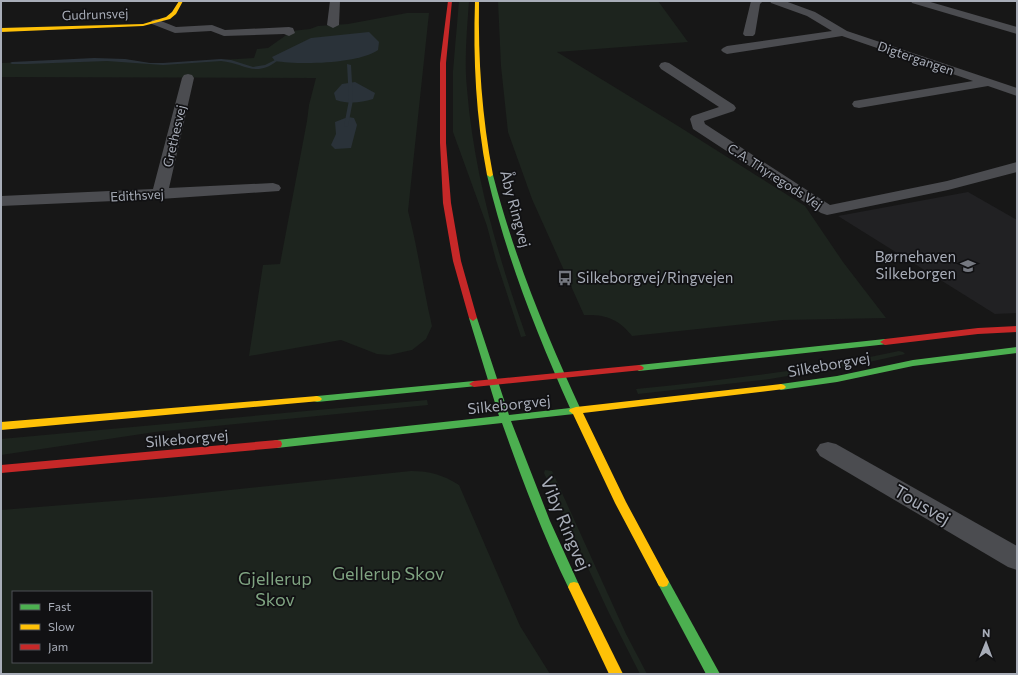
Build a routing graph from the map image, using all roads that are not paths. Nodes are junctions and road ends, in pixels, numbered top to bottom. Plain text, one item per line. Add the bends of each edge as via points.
1 (181, 1) edge
2 (335, 1) edge
3 (450, 1) edge
4 (477, 1) edge
5 (758, 1) edge
6 (775, 1) edge
7 (916, 1) edge
8 (156, 22) junction
9 (333, 25) dead end
10 (1016, 29) edge
11 (1, 30) edge
12 (289, 33) dead end
13 (749, 34) dead end
14 (843, 34) junction
15 (727, 50) dead end
16 (665, 66) dead end
17 (188, 78) dead end
18 (989, 82) junction
19 (1017, 92) edge
20 (859, 104) dead end
21 (1017, 167) edge
22 (272, 188) dead end
23 (160, 194) junction
24 (1, 202) edge
25 (1017, 329) edge
26 (1017, 350) edge
27 (558, 376) junction
28 (492, 382) junction
29 (576, 412) junction
30 (505, 420) junction
31 (1, 426) edge
32 (828, 450) dead end
33 (1, 469) edge
34 (1017, 559) edge
35 (616, 674) edge
36 (713, 674) edge

1 - 8 main road, Gudrunsvej via 174,13
2 - 9 street
3 - 28 main road via 443,63 443,143 447,203 457,261
4 - 27 main road, Åby Ringvej via 476,63 484,143 493,187 518,274
5 - 13 street via 755,3
6 - 14 street, Digtergangen via 811,14
7 - 10 street
8 - 11 main road, Gudrunsvej via 129,26
8 - 12 street via 175,30 212,28 224,33 289,30
14 - 15 street, Digtergangen
14 - 18 street, Digtergangen
16 - 21 street, C.A. Thyregods Vej via 728,108 697,119 698,126 827,210 948,185
17 - 23 street, Grethesvej
18 - 19 street, Digtergangen
18 - 20 street, Digtergangen
22 - 23 street, Edithsvej
23 - 24 street, Edithsvej
25 - 27 main road, Silkeborgvej
26 - 29 main road, Silkeborgvej via 913,363 761,391
27 - 28 main road, Silkeborgvej
27 - 29 main road, Åby Ringvej
28 - 30 main road, Viby Ringvej
28 - 31 main road, Silkeborgvej
29 - 30 main road, Silkeborgvej
29 - 36 main road
30 - 33 main road, Silkeborgvej via 234,449
30 - 35 main road, Viby Ringvej via 554,545
32 - 34 street, Tousvej

